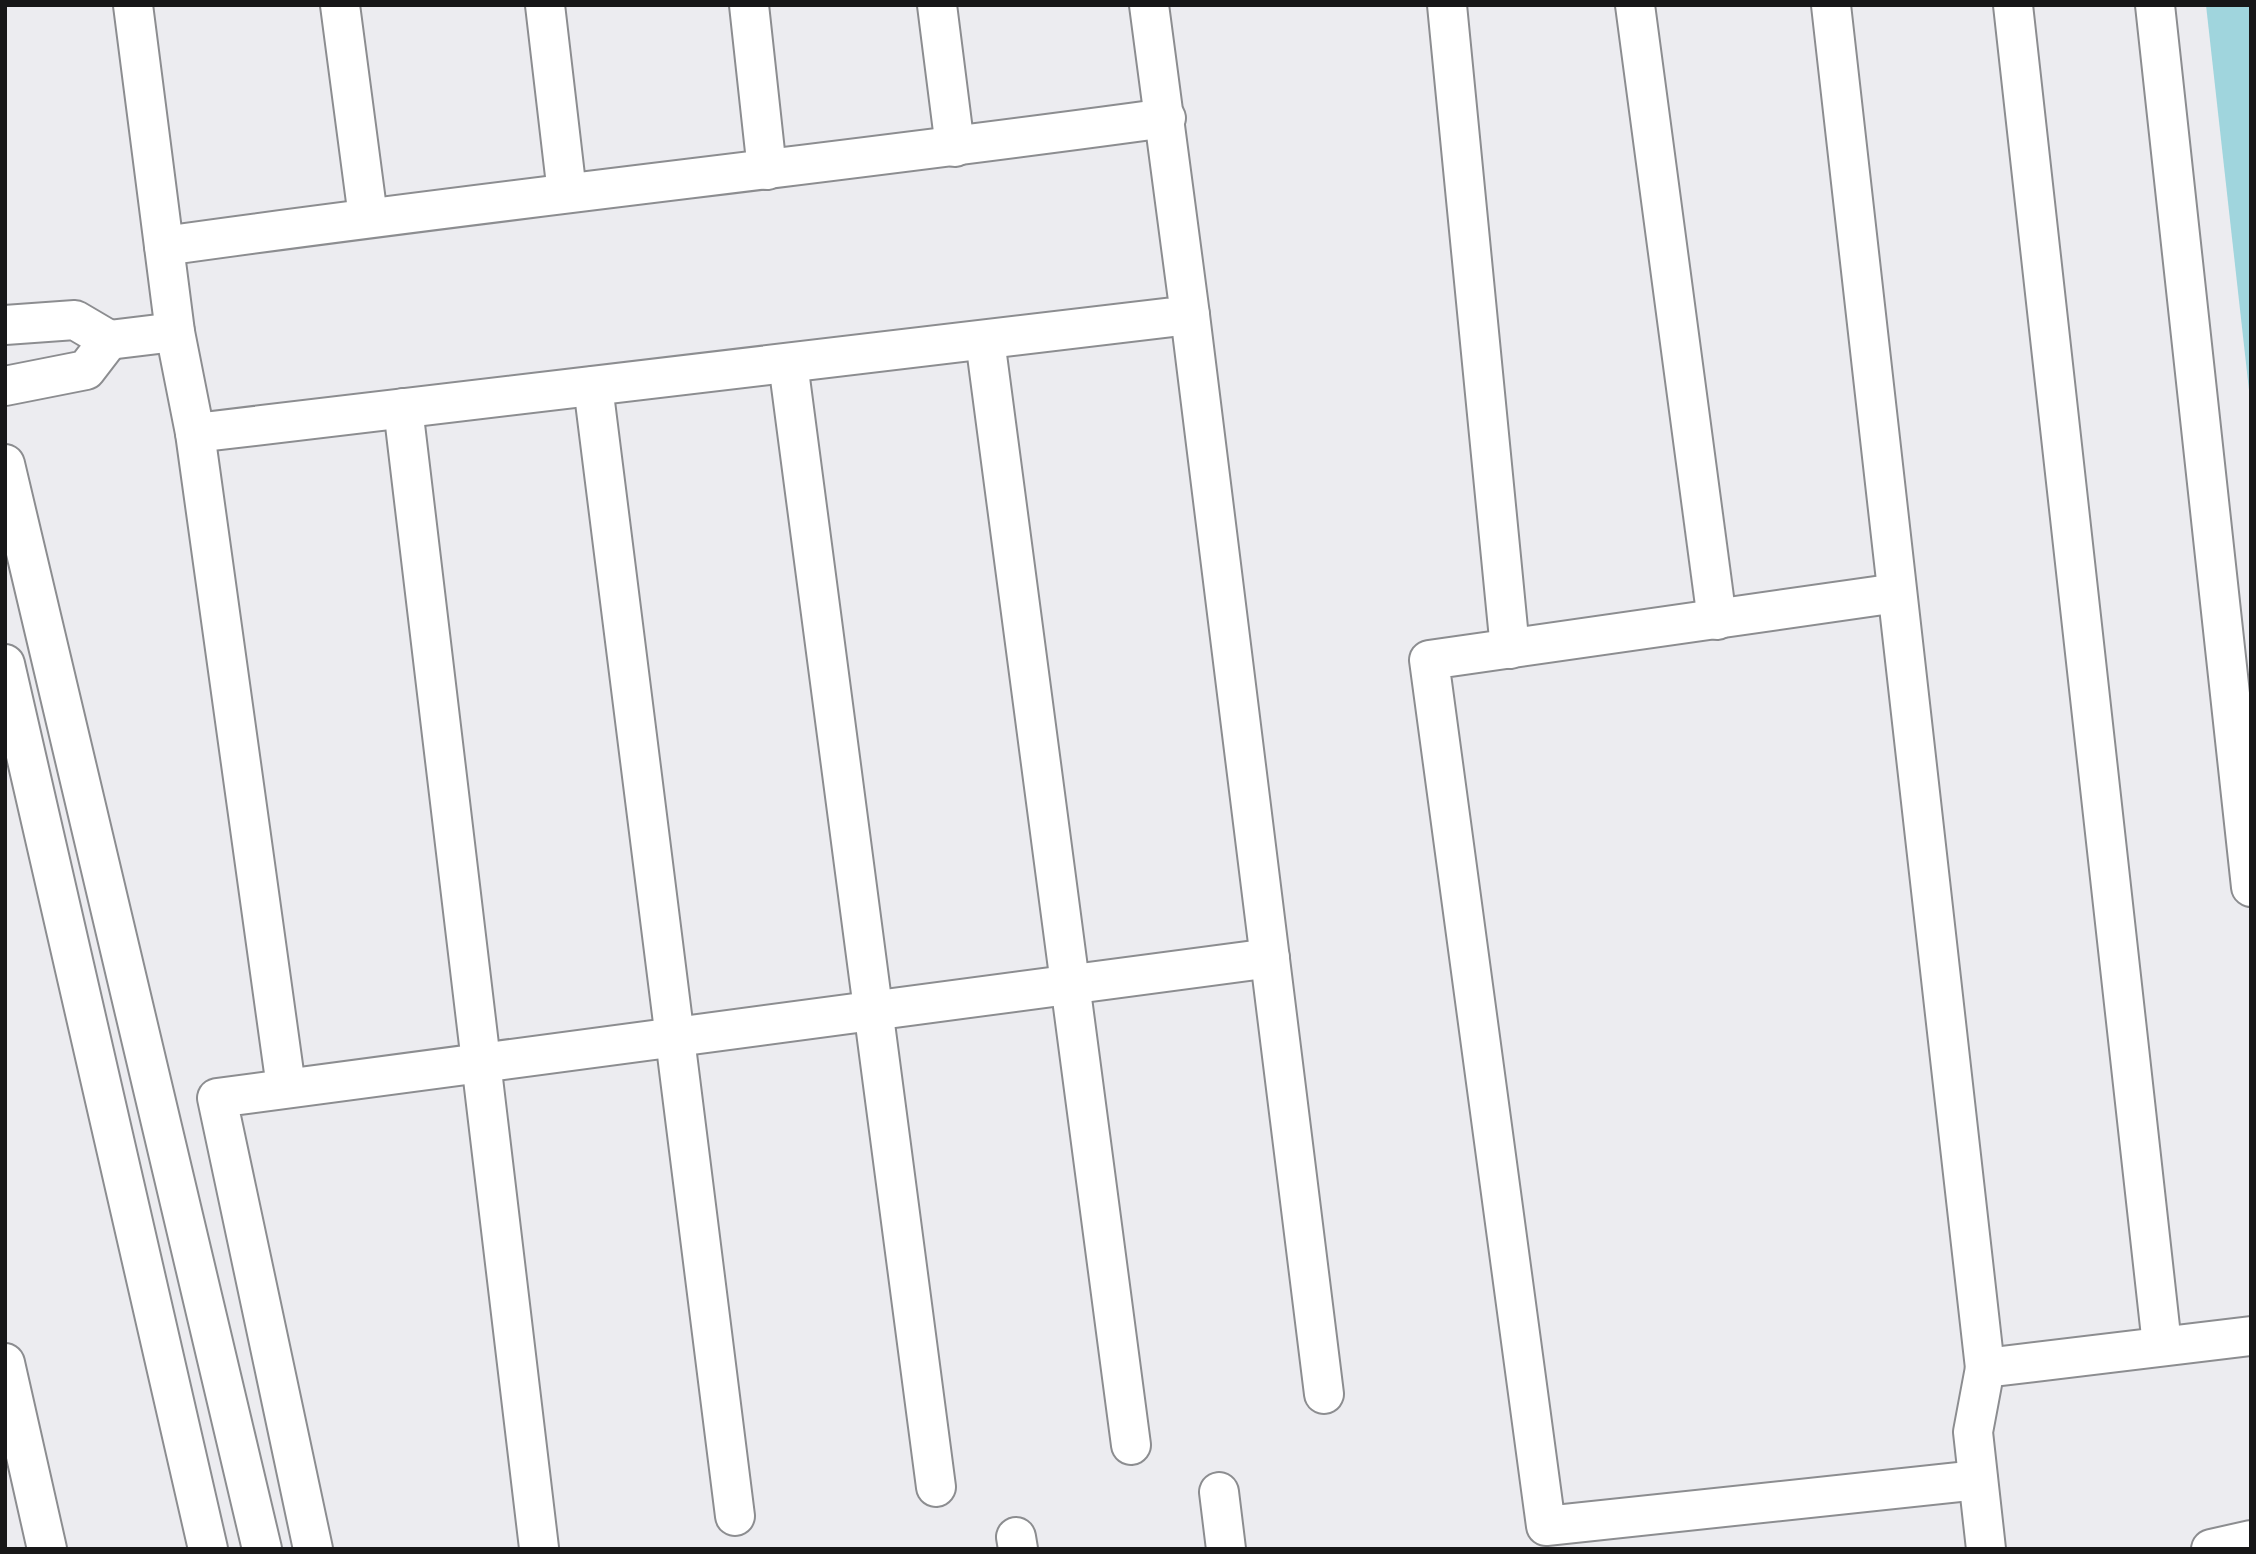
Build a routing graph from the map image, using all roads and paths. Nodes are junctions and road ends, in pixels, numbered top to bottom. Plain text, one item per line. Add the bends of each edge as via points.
1 (133, 5) edge
2 (340, 5) edge
3 (545, 5) edge
4 (749, 5) edge
5 (937, 5) edge
6 (1149, 5) edge
7 (1447, 5) edge
8 (1635, 5) edge
9 (1831, 5) edge
10 (2013, 5) edge
11 (2155, 5) edge
12 (1166, 118) junction
13 (955, 147) junction
14 (767, 170) junction
15 (567, 193) junction
16 (368, 217) junction
17 (164, 246) junction
18 (1190, 315) junction
19 (5, 324) edge
20 (176, 332) junction
21 (109, 340) junction
22 (985, 340) junction
23 (788, 363) junction
24 (5, 386) edge
25 (593, 386) junction
26 (403, 408) junction
27 (195, 433) junction
28 (5, 464) edge
29 (1897, 593) junction
30 (1717, 620) junction
31 (1510, 649) junction
32 (5, 664) edge
33 (2251, 887) edge
34 (1270, 958) junction
35 (1070, 984) junction
36 (873, 1010) junction
37 (674, 1036) junction
38 (481, 1062) junction
39 (286, 1087) junction
40 (2251, 1336) edge
41 (2162, 1345) junction
42 (5, 1363) edge
43 (1984, 1368) junction
44 (1324, 1394) dead end
45 (1131, 1445) dead end
46 (1979, 1480) junction
47 (936, 1487) dead end
48 (1219, 1492) dead end
49 (735, 1516) dead end
50 (2251, 1541) edge
51 (539, 1548) edge
52 (47, 1549) edge
53 (208, 1549) edge
54 (262, 1549) edge
55 (313, 1549) edge
56 (1226, 1549) edge
57 (1986, 1549) edge
58 (2211, 1549) edge

1 - 17 street
2 - 16 street
3 - 15 street
4 - 14 street
5 - 13 street
6 - 12 street
7 - 31 street
8 - 30 street
9 - 29 street
10 - 41 street
11 - 33 street
12 - 13 street
12 - 18 street
13 - 14 street
14 - 15 street
15 - 16 street
16 - 17 street
17 - 20 street
18 - 22 street
18 - 34 street
19 - 21 street via 75,320
20 - 21 street
20 - 27 street
21 - 24 street via 86,370
22 - 23 street
22 - 35 street
23 - 25 street
23 - 36 street
25 - 26 street
25 - 37 street
26 - 27 street
26 - 38 street
27 - 39 street
28 - 54 street
29 - 30 street
29 - 43 street
30 - 31 street
31 - 46 street via 1429,660 1546,1526
32 - 53 street
34 - 35 street
34 - 44 street
35 - 36 street
35 - 45 street
36 - 37 street
36 - 47 street
37 - 38 street
37 - 49 street
38 - 39 street
38 - 51 street
39 - 55 street via 217,1098
40 - 41 street
41 - 43 street
42 - 52 street
43 - 46 street via 1973,1432
46 - 57 street
48 - 56 street
50 - 58 street

